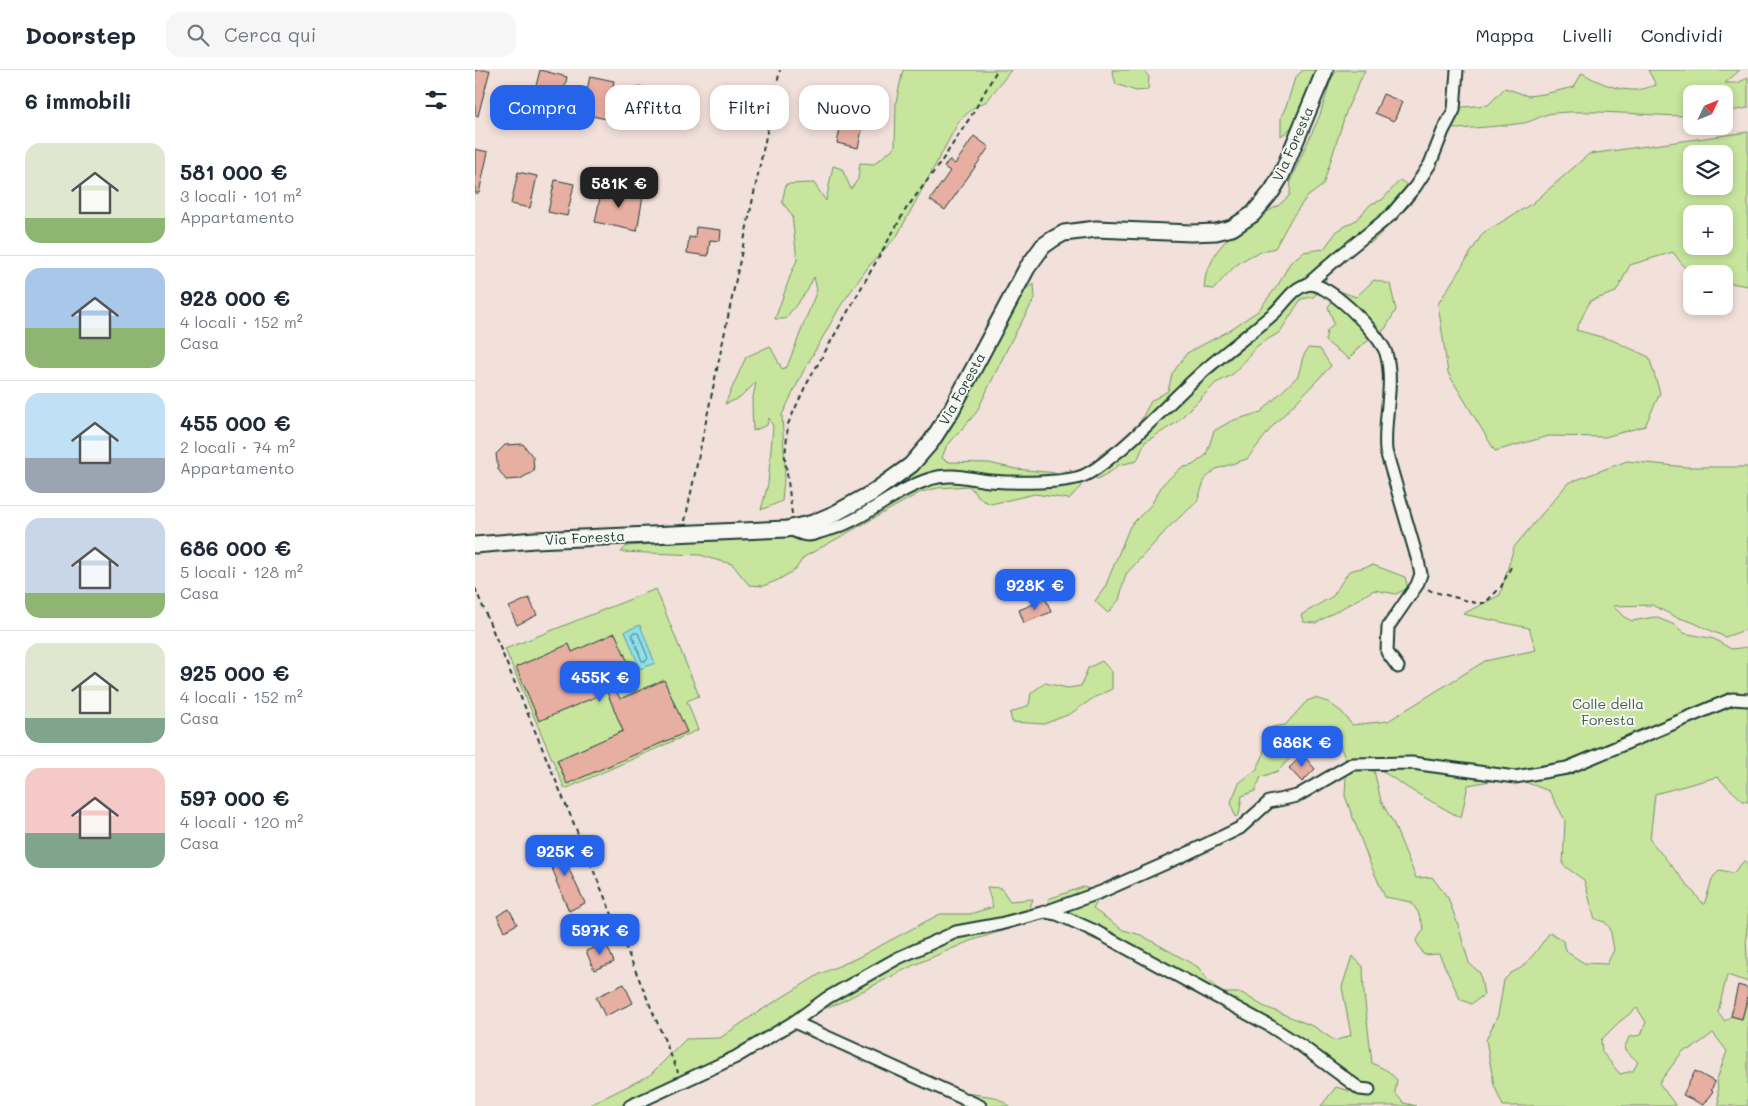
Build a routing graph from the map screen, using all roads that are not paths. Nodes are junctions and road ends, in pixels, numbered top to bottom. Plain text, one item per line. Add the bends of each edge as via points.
1 (1325, 70) edge
2 (1457, 70) edge
3 (1308, 284) junction
4 (787, 529) junction
5 (475, 545) edge
6 (1398, 667) dead end
7 (1748, 700) edge
8 (1045, 912) junction
9 (794, 1022) junction
10 (1369, 1090) dead end
11 (629, 1106) edge
12 (980, 1106) edge

1 - 4 main road, Via Foresta via 1281,176 1253,214 1232,228 1216,232 1096,229 1070,232 1053,239 1043,246 1027,268 951,411 911,465 834,514 813,524
2 - 3 street via 1454,110 1430,164 1415,187 1391,215
3 - 4 street via 1297,288 1275,313 1198,376 1146,428 1086,476 1030,482 931,478 913,485 851,522 808,535
3 - 6 street via 1321,287 1337,298 1380,340 1386,352 1389,366 1386,451 1421,574 1388,627 1387,652
4 - 5 main road, Via Foresta
7 - 8 street via 1732,700 1567,768 1515,777 1412,763 1352,764 1297,796 1269,802 1239,828 1180,857 1101,892
8 - 9 street via 956,932 898,958 827,998
8 - 10 street via 1095,931 1270,1026 1360,1089
9 - 11 street via 736,1057
9 - 12 street

